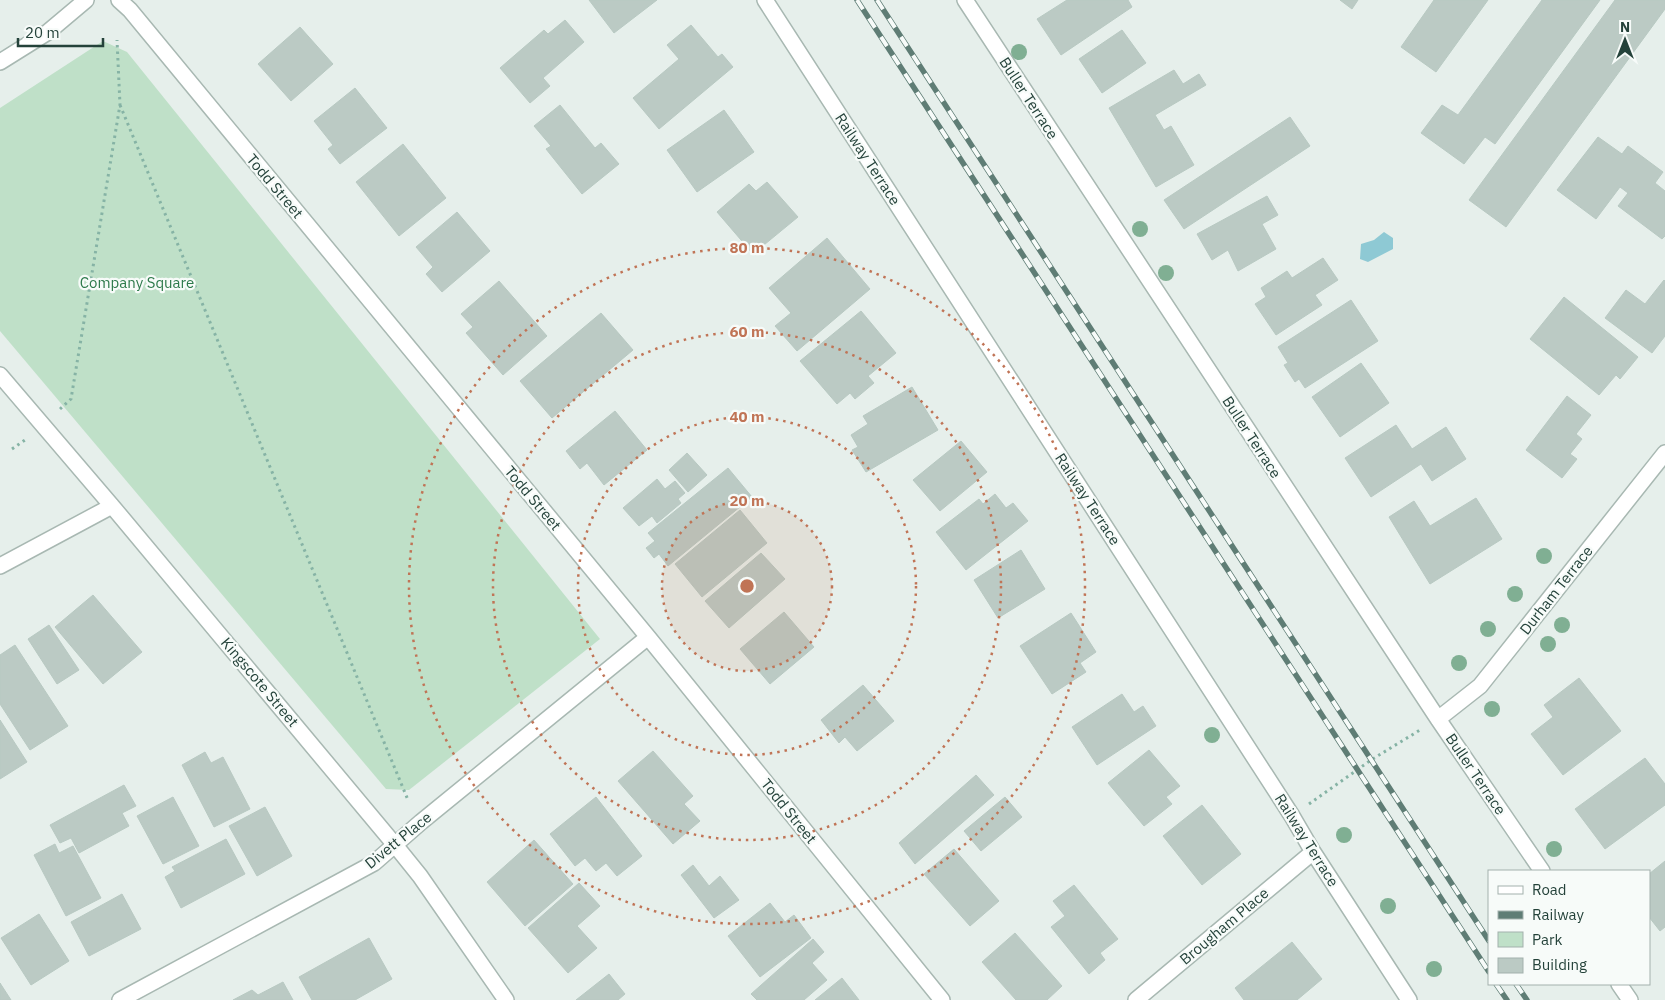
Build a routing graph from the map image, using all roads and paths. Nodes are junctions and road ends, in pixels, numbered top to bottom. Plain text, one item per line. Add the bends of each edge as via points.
1 (86, 0) edge
2 (119, 0) edge
3 (765, 0) edge
4 (965, 0) edge
5 (117, 40) dead end
6 (0, 62) edge
7 (120, 105) junction
8 (0, 375) edge
9 (60, 409) dead end
10 (25, 440) dead end
11 (12, 449) dead end
12 (1665, 452) edge
13 (112, 506) junction
14 (0, 566) edge
15 (648, 637) junction
16 (1438, 719) junction
17 (408, 800) dead end
18 (1292, 816) junction
19 (395, 845) junction
20 (1313, 852) junction
21 (1541, 870) edge
22 (1620, 985) edge
23 (120, 1000) edge
24 (506, 1000) edge
25 (942, 1000) edge
26 (1136, 1000) edge
27 (1409, 1000) edge
28 (1630, 1000) edge

1 - 6 street via 48,32
2 - 15 street, Todd Street
3 - 18 street, Railway Terrace
4 - 16 street, Buller Terrace
5 - 7 path
7 - 9 path via 71,399
7 - 17 path
8 - 13 street, Kingscote Street
10 - 11 path
12 - 16 street, Durham Terrace via 1480,686
13 - 14 street
13 - 19 street, Kingscote Street
15 - 19 street, Divett Place
15 - 25 street, Todd Street
16 - 18 path via 1371,760
16 - 21 street, Buller Terrace
18 - 20 street, Railway Terrace
19 - 23 street, Divett Place via 374,862
19 - 24 street, Kingscote Street
20 - 26 street, Brougham Place
20 - 27 street, Railway Terrace
22 - 28 street

